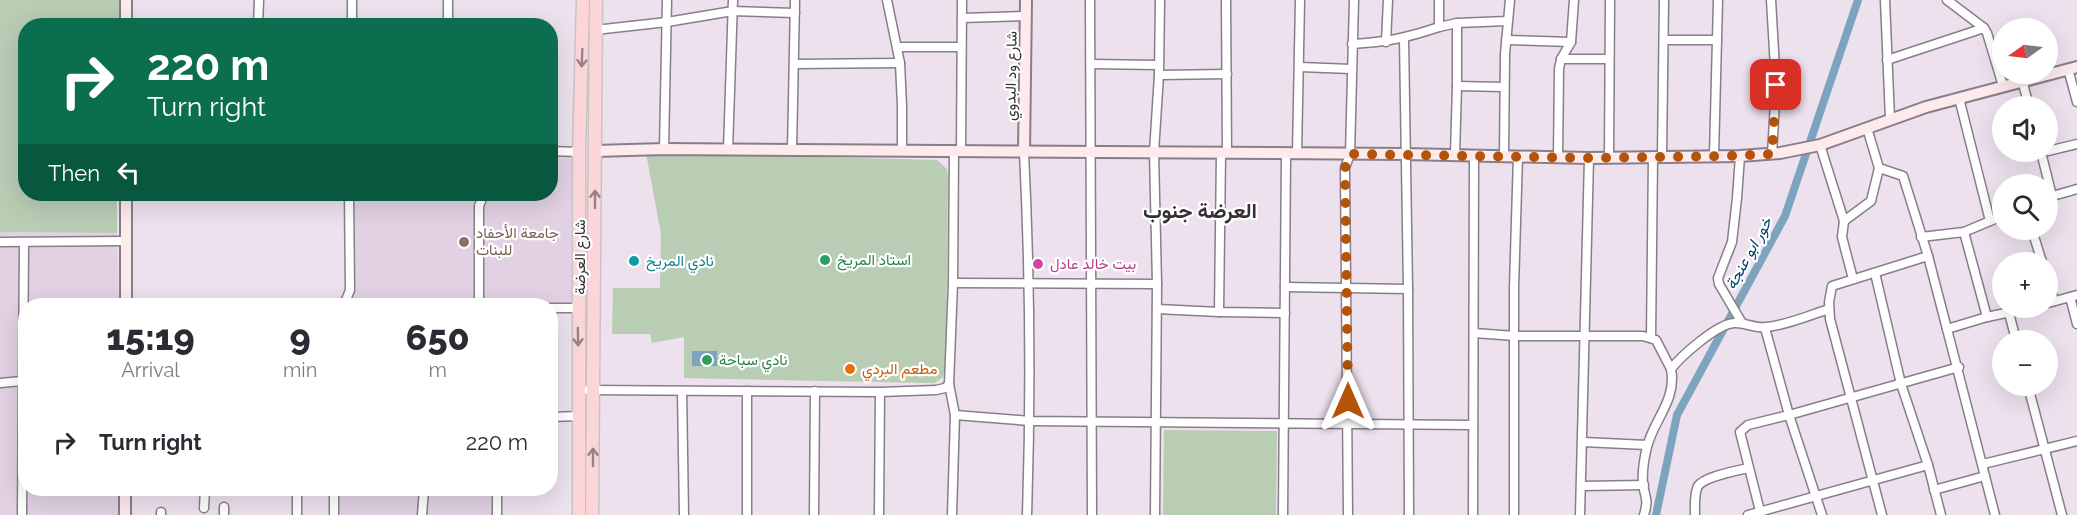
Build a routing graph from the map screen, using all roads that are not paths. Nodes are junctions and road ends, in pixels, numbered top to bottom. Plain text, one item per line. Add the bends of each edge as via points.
1 (126, 0) edge
2 (259, 0) edge
3 (351, 0) edge
4 (448, 0) edge
5 (583, 0) edge
6 (596, 0) edge
7 (667, 0) edge
8 (733, 0) edge
9 (795, 0) edge
10 (887, 0) edge
11 (962, 0) edge
12 (1026, 0) edge
13 (1090, 0) edge
14 (1160, 0) edge
15 (1226, 0) edge
16 (1300, 0) edge
17 (1354, 0) edge
18 (1388, 0) edge
19 (1439, 0) edge
20 (1510, 0) edge
21 (1574, 0) edge
22 (1610, 0) edge
23 (1664, 0) edge
24 (1718, 0) edge
25 (1771, 0) edge
26 (1885, 0) edge
27 (1947, 0) edge
28 (733, 11) junction
29 (795, 14) junction
30 (1026, 16) junction
31 (126, 18) edge
32 (258, 18) edge
33 (352, 18) edge
34 (448, 18) edge
35 (962, 18) junction
36 (1507, 21) junction
37 (667, 22) junction
38 (1457, 23) junction
39 (1439, 27) junction
40 (1984, 28) junction
41 (596, 30) junction
42 (1404, 39) junction
43 (1506, 40) junction
44 (1664, 40) junction
45 (1717, 40) junction
46 (1386, 42) junction
47 (1571, 42) junction
48 (1352, 44) junction
49 (898, 47) junction
50 (961, 47) junction
51 (1561, 59) junction
52 (1609, 59) junction
53 (1887, 60) junction
54 (900, 63) junction
55 (794, 64) junction
56 (1091, 64) junction
57 (1158, 65) junction
58 (1300, 67) junction
59 (2073, 68) edge
60 (1351, 69) junction
61 (2058, 72) edge
62 (1227, 74) junction
63 (1159, 75) junction
64 (2009, 84) edge
65 (1457, 86) junction
66 (2003, 86) junction
67 (1504, 87) junction
68 (1959, 98) junction
69 (2077, 102) edge
70 (1890, 119) junction
71 (1867, 128) junction
72 (2077, 144) edge
73 (1820, 145) junction
74 (664, 149) junction
75 (2058, 149) edge
76 (728, 150) junction
77 (792, 150) junction
78 (902, 150) junction
79 (558, 151) edge
80 (595, 151) junction
81 (957, 151) junction
82 (579, 152) junction
83 (1024, 152) junction
84 (1091, 152) junction
85 (1154, 152) junction
86 (1224, 153) junction
87 (1776, 153) junction
88 (1292, 154) junction
89 (1350, 154) junction
90 (1405, 154) junction
91 (1455, 155) junction
92 (1474, 156) junction
93 (1504, 156) junction
94 (1518, 156) junction
95 (1658, 156) junction
96 (1714, 156) junction
97 (1740, 156) junction
98 (1558, 157) junction
99 (1609, 157) junction
100 (1589, 158) junction
101 (1879, 168) junction
102 (2077, 189) edge
103 (2058, 195) edge
104 (126, 201) edge
105 (349, 201) edge
106 (481, 201) edge
107 (1844, 221) junction
108 (1990, 221) joint
109 (1964, 232) junction
110 (1921, 237) junction
111 (126, 241) junction
112 (0, 242) edge
113 (24, 242) junction
114 (1928, 256) junction
115 (1875, 273) junction
116 (1853, 279) junction
117 (953, 282) junction
118 (1030, 283) junction
119 (1092, 284) junction
120 (1157, 284) junction
121 (1285, 288) junction
122 (1408, 288) junction
123 (1347, 289) junction
124 (2073, 296) edge
125 (23, 298) edge
126 (126, 298) edge
127 (347, 298) edge
128 (479, 298) edge
129 (2058, 300) edge
130 (558, 308) edge
131 (578, 308) junction
132 (1157, 309) junction
133 (1829, 309) junction
134 (1219, 312) junction
135 (1285, 313) junction
136 (1992, 316) edge
137 (1987, 317) junction
138 (1742, 323) junction
139 (2077, 324) edge
140 (1765, 328) junction
141 (1947, 329) junction
142 (1474, 333) junction
143 (1515, 336) junction
144 (1584, 337) junction
145 (1651, 338) junction
146 (1959, 368) junction
147 (1671, 369) junction
148 (18, 381) edge
149 (0, 383) edge
150 (949, 384) junction
151 (1901, 384) junction
152 (579, 390) junction
153 (593, 390) junction
154 (682, 391) junction
155 (747, 391) junction
156 (815, 391) junction
157 (880, 392) junction
158 (2031, 396) edge
159 (1850, 399) junction
160 (955, 415) junction
161 (1789, 415) junction
162 (579, 416) junction
163 (558, 417) edge
164 (1030, 420) junction
165 (1093, 421) junction
166 (1156, 422) junction
167 (1284, 423) junction
168 (1348, 424) junction
169 (1409, 425) junction
170 (1473, 425) junction
171 (2077, 441) edge
172 (1583, 442) junction
173 (1647, 445) junction
174 (2045, 449) junction
175 (1983, 464) junction
176 (1928, 465) junction
177 (1748, 468) junction
178 (1984, 476) junction
179 (1874, 480) junction
180 (1644, 485) junction
181 (1582, 486) junction
182 (1934, 490) junction
183 (1817, 495) junction
184 (22, 496) edge
185 (125, 496) edge
186 (205, 496) edge
187 (297, 496) edge
188 (334, 496) edge
189 (424, 496) edge
190 (497, 496) edge
191 (204, 508) dead end
192 (1761, 513) edge
193 (22, 515) edge
194 (125, 515) edge
195 (297, 515) edge
196 (334, 515) edge
197 (423, 515) edge
198 (497, 515) edge
199 (579, 515) edge
200 (592, 515) edge
201 (684, 515) edge
202 (747, 515) edge
203 (814, 515) edge
204 (879, 515) edge
205 (952, 515) edge
206 (1027, 515) edge
207 (1092, 515) edge
208 (1155, 515) edge
209 (1283, 515) edge
210 (1348, 515) edge
211 (1409, 515) edge
212 (1473, 515) edge
213 (1514, 515) edge
214 (1580, 515) edge
215 (1644, 515) edge
216 (1695, 515) edge
217 (1748, 515) edge
218 (1822, 515) edge
219 (1881, 515) edge
220 (1941, 515) edge
221 (1995, 515) edge
222 (2062, 515) edge

1 - 31 street
2 - 32 street
3 - 33 street
4 - 34 street
5 -> 82 main road, شارع العرضة
6 - 41 main road, شارع العرضة
7 - 37 street
8 - 28 street
9 - 29 street
10 - 49 street
11 - 35 street
12 - 30 street, شارع ود البدوي
13 - 56 street
14 - 57 street
15 - 62 street
16 - 58 street
17 - 48 street
18 - 46 street
19 - 39 street
20 - 36 street
21 - 47 street
22 - 52 street
23 - 44 street
24 - 45 street
25 - 87 street
26 - 53 street
27 - 40 street
28 - 29 street
28 - 37 street
28 - 76 street
29 - 55 street
30 - 35 street
30 - 83 street, شارع ود البدوي
35 - 50 street
36 - 38 street
36 - 43 street
37 - 41 street
37 - 74 street
38 - 39 street
38 - 65 street
39 - 42 street
40 - 53 street
40 - 66 street
41 - 80 main road, شارع العرضة
42 - 46 street
42 - 90 street
43 - 47 street
43 - 67 street
44 - 45 street
44 - 95 street
45 - 96 street
46 - 48 street
47 - 51 street
48 - 60 street
49 - 50 street
49 - 54 street
50 - 81 street
51 - 52 street
51 - 98 street
52 - 99 street
53 - 70 street
54 - 55 street
54 - 78 street
55 - 77 street
56 - 57 street
56 - 84 street
57 - 63 street
58 - 60 street
58 - 88 street
59 - 61 street
59 - 69 street
60 - 89 street
62 - 63 street
62 - 86 street
63 - 85 street
64 - 66 street
65 - 67 street
65 - 91 street
66 - 68 street
67 - 93 street
68 - 70 street
68 - 108 street
70 - 71 street
71 - 73 street
71 - 101 street
72 - 75 street
73 - 87 street
73 - 107 street
74 - 76 street
74 - 80 street
76 - 77 street
77 - 78 street
78 - 81 street
79 - 82 street
153 -> 80 main road, شارع العرضة
81 - 83 street
81 - 117 street
82 - 131 main road, شارع العرضة
83 - 84 street
83 - 118 street
84 - 85 street
84 - 119 street
85 - 86 street
85 - 120 street
86 - 88 street
86 - 134 street
87 - 97 street
88 - 89 street
88 - 121 street
89 - 90 street
89 - 123 street via 1345,168
90 - 91 street
90 - 122 street
91 - 92 street
92 - 93 street
92 - 142 street
93 - 94 street
94 - 98 street
94 - 143 street
95 - 96 street
95 - 99 street
95 - 145 street
96 - 97 street
97 - 138 street via 1732,242 1718,278
98 - 100 street
99 - 100 street
100 - 144 street
101 - 107 street via 1871,201
101 - 110 street via 1903,176
102 - 103 street
104 - 111 street
105 - 127 street
106 - 128 street
107 - 116 street via 1842,237
108 - 109 street
109 - 110 street
109 - 137 street
110 - 114 street
111 - 113 street
111 - 126 street
112 - 113 street
113 - 125 street
114 - 115 street
114 - 141 street
115 - 116 street
115 - 151 street
116 - 133 street via 1832,286
117 - 118 street
117 - 150 street
118 - 119 street
118 - 164 street
119 - 120 street
119 - 165 street
120 - 132 street
121 - 123 street
121 - 135 street
122 - 123 street
122 - 169 street
123 - 168 street
124 - 129 street
124 - 139 street
130 - 131 street
131 -> 152 main road, شارع العرضة
132 - 134 street
132 - 166 street
133 - 140 street
133 - 159 street
134 - 135 street
135 - 167 street
136 - 137 street
137 - 141 street
138 - 140 street
138 - 147 street via 1722,326 1685,353
140 - 161 street
141 - 146 street
142 - 143 street
142 - 170 street
143 - 144 street
143 - 213 street
144 - 145 street
144 - 172 street
145 - 147 street via 1656,340
146 - 151 street
146 - 175 street
147 - 173 street via 1670,399
148 - 149 street
150 - 157 street via 936,390
150 - 160 street
151 - 159 street
151 - 176 street
152 - 153 street
152 - 162 main road, شارع العرضة
153 - 154 street
200 -> 153 main road, شارع العرضة
154 - 155 street
154 - 201 street
155 - 156 street
155 - 202 street
156 - 157 street
156 - 203 street
157 - 204 street
158 - 174 street
159 - 161 street
159 - 179 street
160 - 164 street
160 - 205 street
161 - 177 street via 1748,425 1740,432
161 - 183 street
162 - 163 street
162 - 199 main road, شارع العرضة
164 - 165 street
164 - 206 street
165 - 166 street
165 - 207 street
166 - 167 street
166 - 208 street
167 - 168 street
167 - 209 street
168 - 169 street
168 - 210 street
169 - 170 street
169 - 211 street
170 - 212 street
171 - 174 street
172 - 173 street
172 - 181 street
173 - 180 street
174 - 175 street
174 - 222 street
175 - 178 street
176 - 179 street
176 - 182 street
177 - 192 street
177 - 216 street via 1703,482 1697,490
178 - 182 street
178 - 221 street
179 - 183 street
179 - 219 street
180 - 181 street
180 - 215 street via 1648,500
181 - 214 street
182 - 220 street
183 - 192 street
183 - 218 street
184 - 193 street
185 - 194 street
186 - 191 street
187 - 195 street
188 - 196 street
189 - 197 street
190 - 198 street
192 - 217 street

